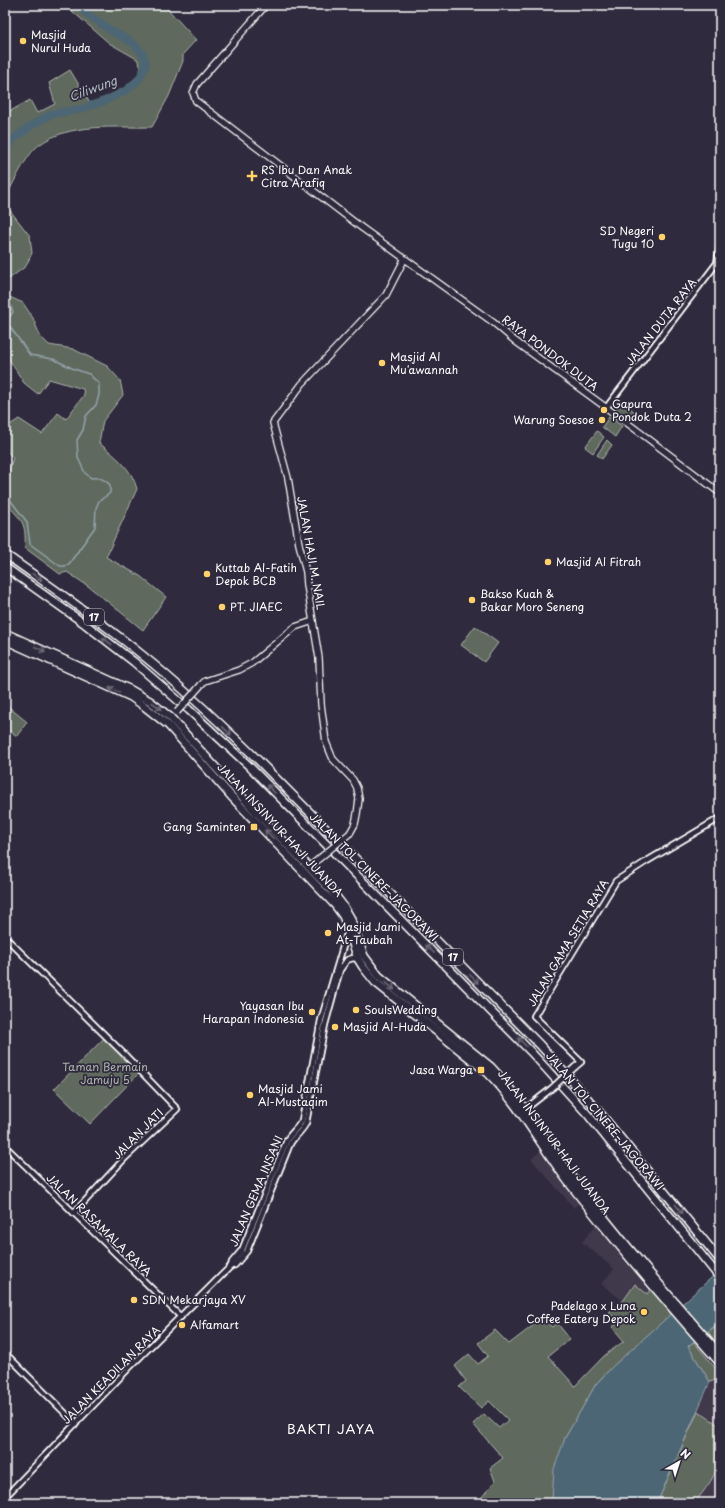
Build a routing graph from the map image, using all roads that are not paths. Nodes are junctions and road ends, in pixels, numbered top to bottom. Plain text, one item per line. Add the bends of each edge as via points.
1 (266, 5) edge
2 (720, 244) edge
3 (404, 260) junction
4 (606, 408) junction
5 (720, 493) edge
6 (5, 554) edge
7 (7, 568) edge
8 (313, 621) junction
9 (5, 632) edge
10 (5, 640) edge
11 (171, 718) junction
12 (234, 793) junction
13 (720, 818) edge
14 (309, 867) junction
15 (348, 929) junction
16 (5, 937) edge
17 (358, 959) junction
18 (338, 960) junction
19 (344, 962) junction
20 (331, 991) junction
21 (524, 1110) junction
22 (5, 1146) edge
23 (74, 1213) junction
24 (720, 1260) edge
25 (231, 1266) joint
26 (720, 1278) edge
27 (673, 1306) junction
28 (181, 1317) junction
29 (710, 1347) junction
30 (5, 1353) edge
31 (720, 1354) edge
32 (720, 1363) edge
33 (76, 1424) junction
34 (5, 1497) edge

1 - 3 main road, RAYA PONDOK DUTA via 197,84 193,93 195,99
2 - 4 street, JALAN DUTA RAYA via 717,263
3 - 4 main road, RAYA PONDOK DUTA via 494,323
3 - 8 main road, JALAN HAJI M. NAIL via 386,295 302,384 273,422 288,478
4 - 5 main road, RAYA PONDOK DUTA
6 -> 24 highway, JALAN TOL CINERE–JAGORAWI / 17 via 141,654 256,758 540,1045 596,1108
26 -> 7 highway, JALAN TOL CINERE–JAGORAWI / 17 via 589,1116 531,1052 248,765 134,662
8 - 11 main road, bridge via 295,627 252,663 239,670 205,680
8 - 14 main road, JALAN HAJI M. NAIL, bridge via 319,658 326,742 333,759 353,780 359,799 355,824 350,832
9 -> 11 highway, JALAN INSINYUR HAJI JUANDA via 131,690
12 -> 10 highway, JALAN INSINYUR HAJI JUANDA via 168,725 131,697
11 - 12 highway, JALAN INSINYUR HAJI JUANDA
12 - 14 highway, JALAN INSINYUR HAJI JUANDA
15 -> 12 highway, JALAN INSINYUR HAJI JUANDA via 343,916 327,894
13 - 21 street, JALAN GAMA SETIA RAYA, bridge via 616,881 534,1016 581,1062
14 -> 21 highway, JALAN INSINYUR HAJI JUANDA via 344,907 364,956 375,972 491,1067
15 - 17 highway, JALAN INSINYUR HAJI JUANDA
15 - 18 street, JALAN GEMA INSANI
16 - 23 street, JALAN JATI via 177,1108 125,1158
17 - 19 street via 350,958
17 - 27 highway, JALAN INSINYUR HAJI JUANDA via 375,982 495,1080 566,1178
18 - 19 street
18 - 20 street, JALAN GEMA INSANI
19 - 20 street, JALAN GEMA INSANI
20 - 25 street, JALAN GEMA INSANI via 319,1026 305,1114 294,1130 246,1244
21 - 27 highway, JALAN INSINYUR HAJI JUANDA via 576,1182
22 - 23 street, JALAN RASAMALA RAYA
23 - 28 street, JALAN RASAMALA RAYA
25 - 28 street, JALAN KEADILAN RAYA
27 - 29 highway, JALAN INSINYUR HAJI JUANDA
28 - 33 street, JALAN KEADILAN RAYA
29 - 31 highway, JALAN INSINYUR HAJI JUANDA
29 - 32 highway, JALAN INSINYUR HAJI JUANDA
30 - 33 street
33 - 34 street, JALAN KEADILAN RAYA

